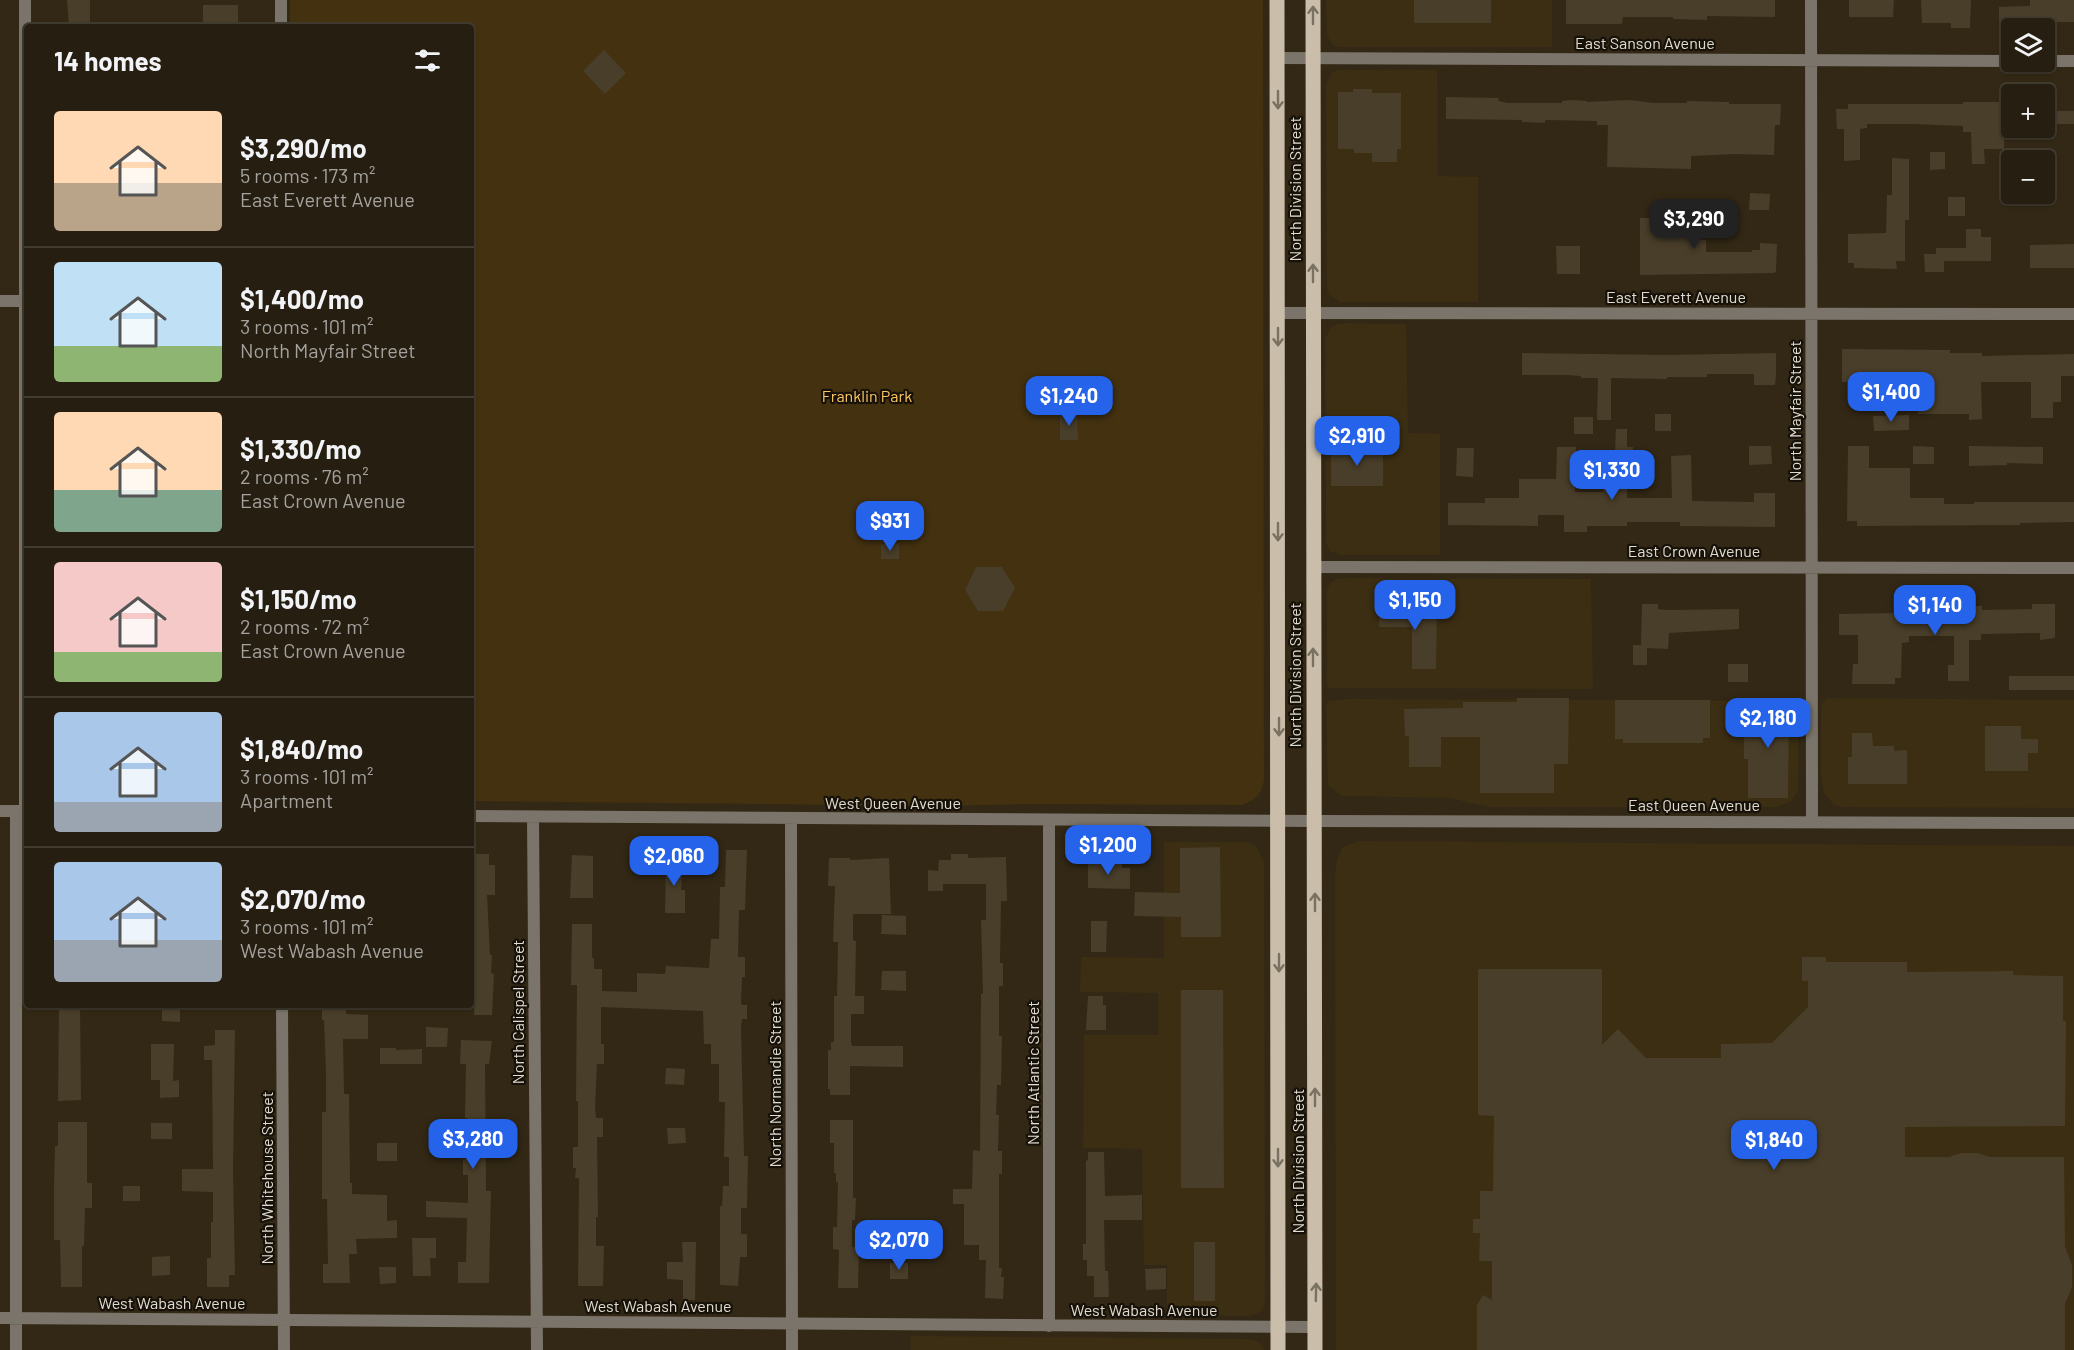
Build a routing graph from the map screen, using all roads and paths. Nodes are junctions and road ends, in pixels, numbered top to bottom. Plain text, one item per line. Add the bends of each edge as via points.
1 (25, 0) edge
2 (281, 0) edge
3 (1278, 0) edge
4 (1313, 0) edge
5 (1810, 0) edge
6 (25, 24) edge
7 (281, 24) edge
8 (1279, 58) junction
9 (1313, 58) junction
10 (1811, 60) junction
11 (2001, 61) edge
12 (2055, 61) edge
13 (2074, 61) edge
14 (0, 301) edge
15 (24, 301) edge
16 (1278, 313) junction
17 (1811, 313) junction
18 (1313, 314) junction
19 (2074, 314) edge
20 (1313, 567) junction
21 (1811, 568) junction
22 (2074, 568) edge
23 (24, 641) edge
24 (0, 811) edge
25 (23, 811) edge
26 (474, 816) edge
27 (533, 817) junction
28 (791, 819) junction
29 (1049, 821) junction
30 (1279, 821) junction
31 (1314, 821) junction
32 (1812, 822) junction
33 (2074, 823) edge
34 (282, 1008) edge
35 (0, 1318) edge
36 (16, 1318) junction
37 (284, 1321) junction
38 (537, 1322) junction
39 (792, 1324) junction
40 (1049, 1326) junction
41 (1278, 1327) junction
42 (1315, 1327) junction
43 (16, 1350) edge
44 (284, 1350) edge
45 (537, 1350) edge
46 (792, 1350) edge
47 (1278, 1350) edge
48 (1315, 1350) edge

1 - 6 street
2 - 7 street
3 - 8 main road, North Division Street
9 -> 4 main road, North Division Street
5 - 10 street, North Mayfair Street
8 - 9 street, East Sanson Avenue
8 -> 16 main road, North Division Street
9 - 10 street, East Sanson Avenue
18 -> 9 main road, North Division Street
10 - 11 street, East Sanson Avenue
10 - 17 street, North Mayfair Street
12 - 13 street
14 - 15 street
16 - 18 street, East Everett Avenue
16 -> 30 main road, North Division Street
17 - 18 street, East Everett Avenue
17 - 19 street, East Everett Avenue
17 - 21 street, North Mayfair Street
18 - 20 main road, North Division Street
20 - 21 street, East Crown Avenue
31 -> 20 main road, North Division Street
21 - 22 street, East Crown Avenue
21 - 32 street, North Mayfair Street
23 - 25 street
24 - 25 street
25 - 36 street
26 - 27 street, West Queen Avenue
27 - 28 street, West Queen Avenue
27 - 38 street, North Calispel Street
28 - 29 street, West Queen Avenue
28 - 39 street, North Normandie Street
29 - 30 street, West Queen Avenue
29 - 40 street, North Atlantic Street
30 - 31 street, West Queen Avenue
30 -> 41 main road, North Division Street
31 - 32 street, East Queen Avenue
42 -> 31 main road, North Division Street
32 - 33 street, East Queen Avenue
34 - 37 street, North Whitehouse Street
35 - 36 street, West Wabash Avenue
36 - 37 street, West Wabash Avenue
36 - 43 street
37 - 38 street, West Wabash Avenue
37 - 44 street, North Whitehouse Street
38 - 39 street, West Wabash Avenue
38 - 45 street, North Calispel Street
39 - 40 street, West Wabash Avenue
39 - 46 street, North Normandie Street
40 - 41 street, West Wabash Avenue
41 - 42 street, West Wabash Avenue
41 - 47 main road, North Division Street
42 - 48 main road, North Division Street

